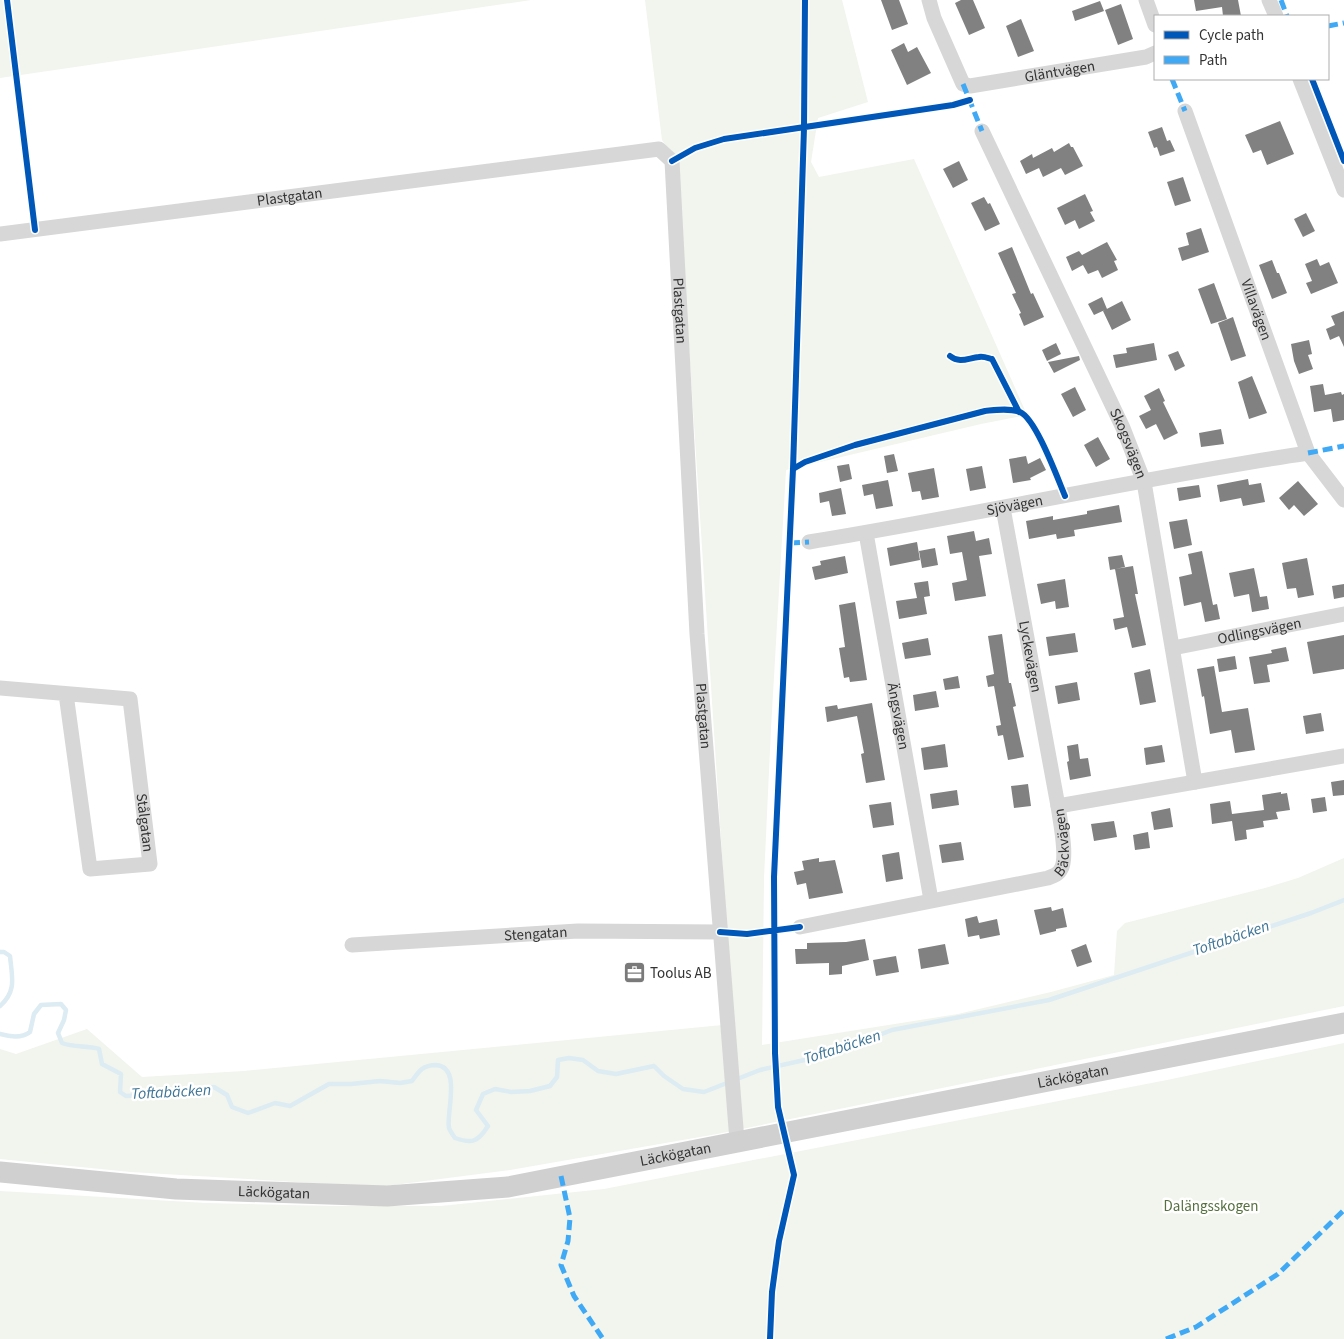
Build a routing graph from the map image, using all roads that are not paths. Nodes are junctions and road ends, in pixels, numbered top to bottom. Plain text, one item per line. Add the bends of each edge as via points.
1 (928, 0) edge
2 (1146, 0) edge
3 (1269, 0) edge
4 (1276, 15) edge
5 (1154, 22) edge
6 (1154, 54) edge
7 (1300, 80) edge
8 (1185, 111) dead end
9 (982, 131) dead end
10 (1344, 190) edge
11 (0, 234) edge
12 (1308, 453) junction
13 (1144, 482) junction
14 (1344, 500) edge
15 (1003, 508) junction
16 (866, 533) junction
17 (809, 542) dead end
18 (1344, 614) edge
19 (1173, 648) junction
20 (0, 688) edge
21 (66, 694) junction
22 (1344, 756) edge
23 (1195, 782) junction
24 (1058, 806) junction
25 (932, 900) junction
26 (800, 927) dead end
27 (720, 932) junction
28 (352, 945) dead end
29 (1344, 1023) edge
30 (737, 1141) junction
31 (0, 1172) edge

1 - 6 street, Gläntvägen via 963,84 970,86
2 - 5 street
3 - 4 street
7 - 10 street
8 - 12 street, Villavägen
9 - 13 street, Skogsvägen via 1123,428
11 - 27 street, Plastgatan via 660,149 672,161 696,634
12 - 13 street, Sjövägen
12 - 14 street, Villavägen
13 - 15 street, Sjövägen
13 - 19 street, Skogsvägen
15 - 16 street, Sjövägen
15 - 24 street, Lyckevägen
16 - 17 street, Sjövägen
16 - 25 street, Ängsvägen
18 - 19 street, Odlingsvägen
19 - 23 street, Skogsvägen
20 - 21 street, Stålgatan
21 - 21 street, Stålgatan via 130,699 150,864 90,869
22 - 23 street, Bäckvägen
23 - 24 street, Bäckvägen
24 - 25 street, Bäckvägen via 1064,864 1056,874
25 - 26 street, Bäckvägen
27 - 28 street, Stengatan via 578,931
27 - 30 street, Plastgatan
29 - 30 main road, Läckögatan
30 - 31 main road, Läckögatan via 508,1187 387,1196 176,1189

